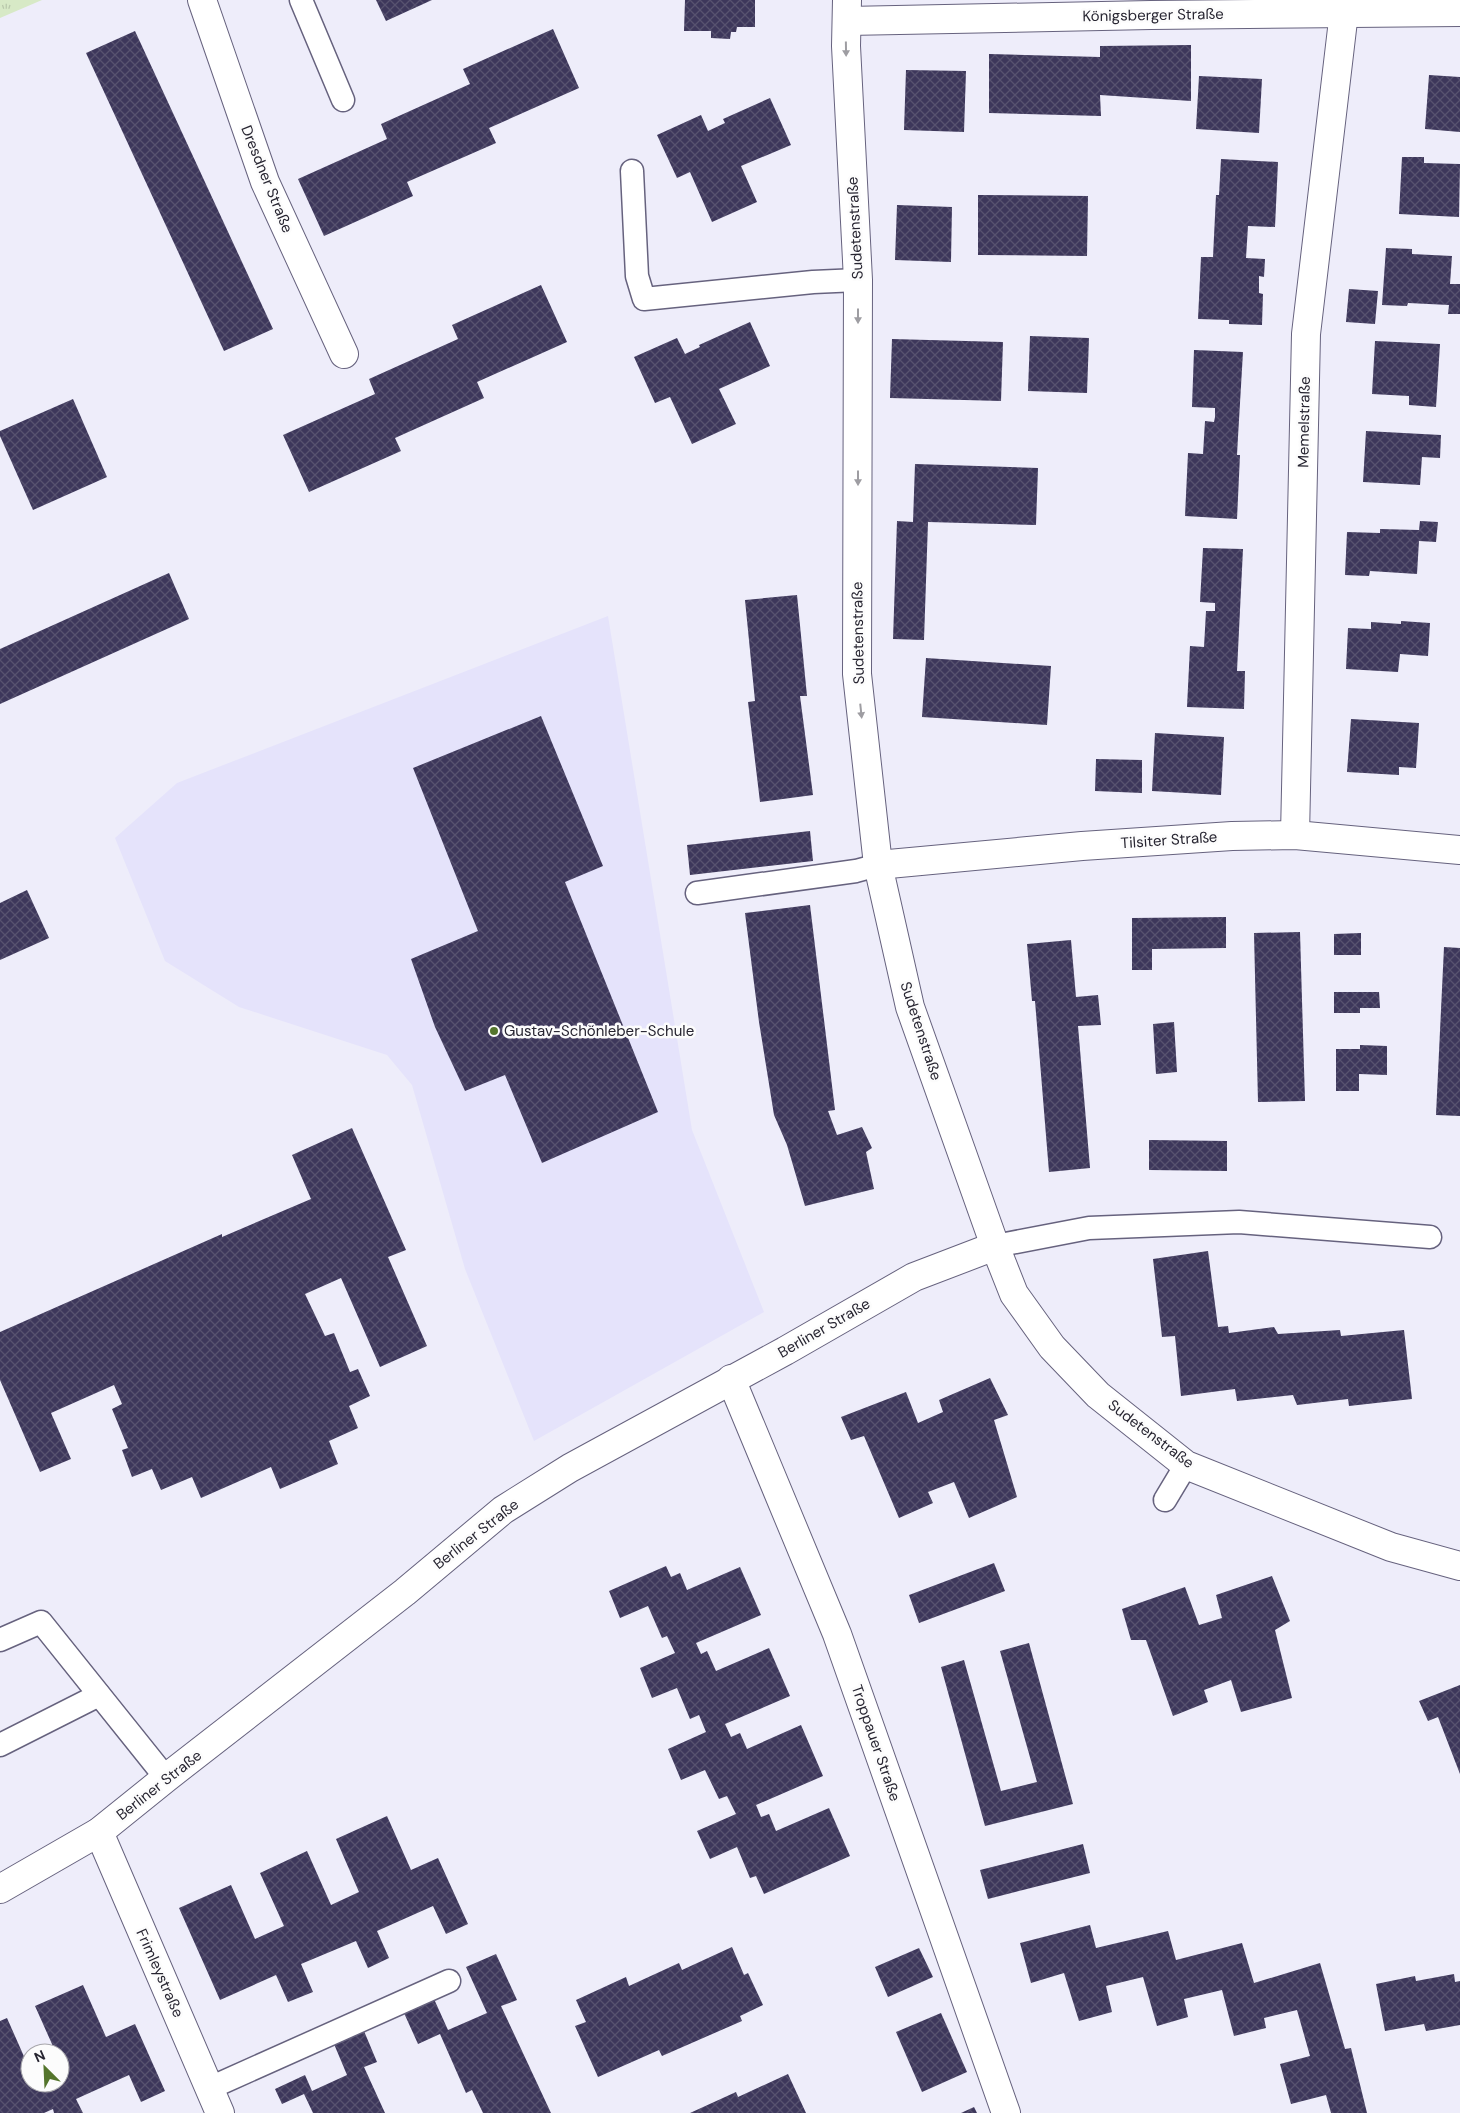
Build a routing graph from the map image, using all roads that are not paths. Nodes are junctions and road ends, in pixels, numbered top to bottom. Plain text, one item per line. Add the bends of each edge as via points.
1 (202, 0) edge
2 (301, 0) edge
3 (1150, 7) edge
4 (1376, 7) edge
5 (847, 10) edge
6 (1344, 12) junction
7 (1460, 12) edge
8 (343, 100) dead end
9 (632, 171) dead end
10 (858, 280) junction
11 (344, 354) dead end
12 (1295, 835) junction
13 (1460, 850) edge
14 (878, 865) junction
15 (697, 893) dead end
16 (1430, 1237) dead end
17 (995, 1246) junction
18 (731, 1379) junction
19 (1186, 1465) junction
20 (1165, 1500) dead end
21 (1460, 1566) edge
22 (0, 1640) edge
23 (99, 1695) junction
24 (0, 1745) edge
25 (166, 1778) junction
26 (99, 1832) junction
27 (0, 1888) edge
28 (449, 1981) dead end
29 (214, 2105) edge
30 (1006, 2113) edge

1 - 11 street, Dresdner Straße via 265,182
2 - 8 lane
3 - 5 street, Königsberger Straße
3 - 6 street, Königsberger Straße
4 - 6 street, Königsberger Straße
4 - 7 street, Königsberger Straße
5 -> 10 street, Sudetenstraße
6 - 12 street, Memelstraße via 1306,334
9 - 10 lane via 638,276 644,299
10 -> 14 street, Sudetenstraße via 858,674
12 - 13 street, Tilsiter Straße
12 - 14 street, Tilsiter Straße via 1082,846
14 - 15 lane via 856,871
14 - 17 street, Sudetenstraße via 910,1007
16 - 17 lane via 1239,1222 1089,1228
17 - 18 street, Berliner Straße via 914,1277
17 - 19 street, Sudetenstraße via 1014,1294 1052,1347 1098,1395
18 - 25 street, Berliner Straße via 570,1468 503,1510 399,1596
18 - 30 street, Troppauer Straße via 837,1634
19 - 20 lane
19 - 21 street, Sudetenstraße via 1391,1547
22 - 23 lane via 41,1622
23 - 24 lane
23 - 25 lane
25 - 26 street, Berliner Straße
26 - 27 street, Berliner Straße
26 - 29 street, Frimleystraße
28 - 29 lane

